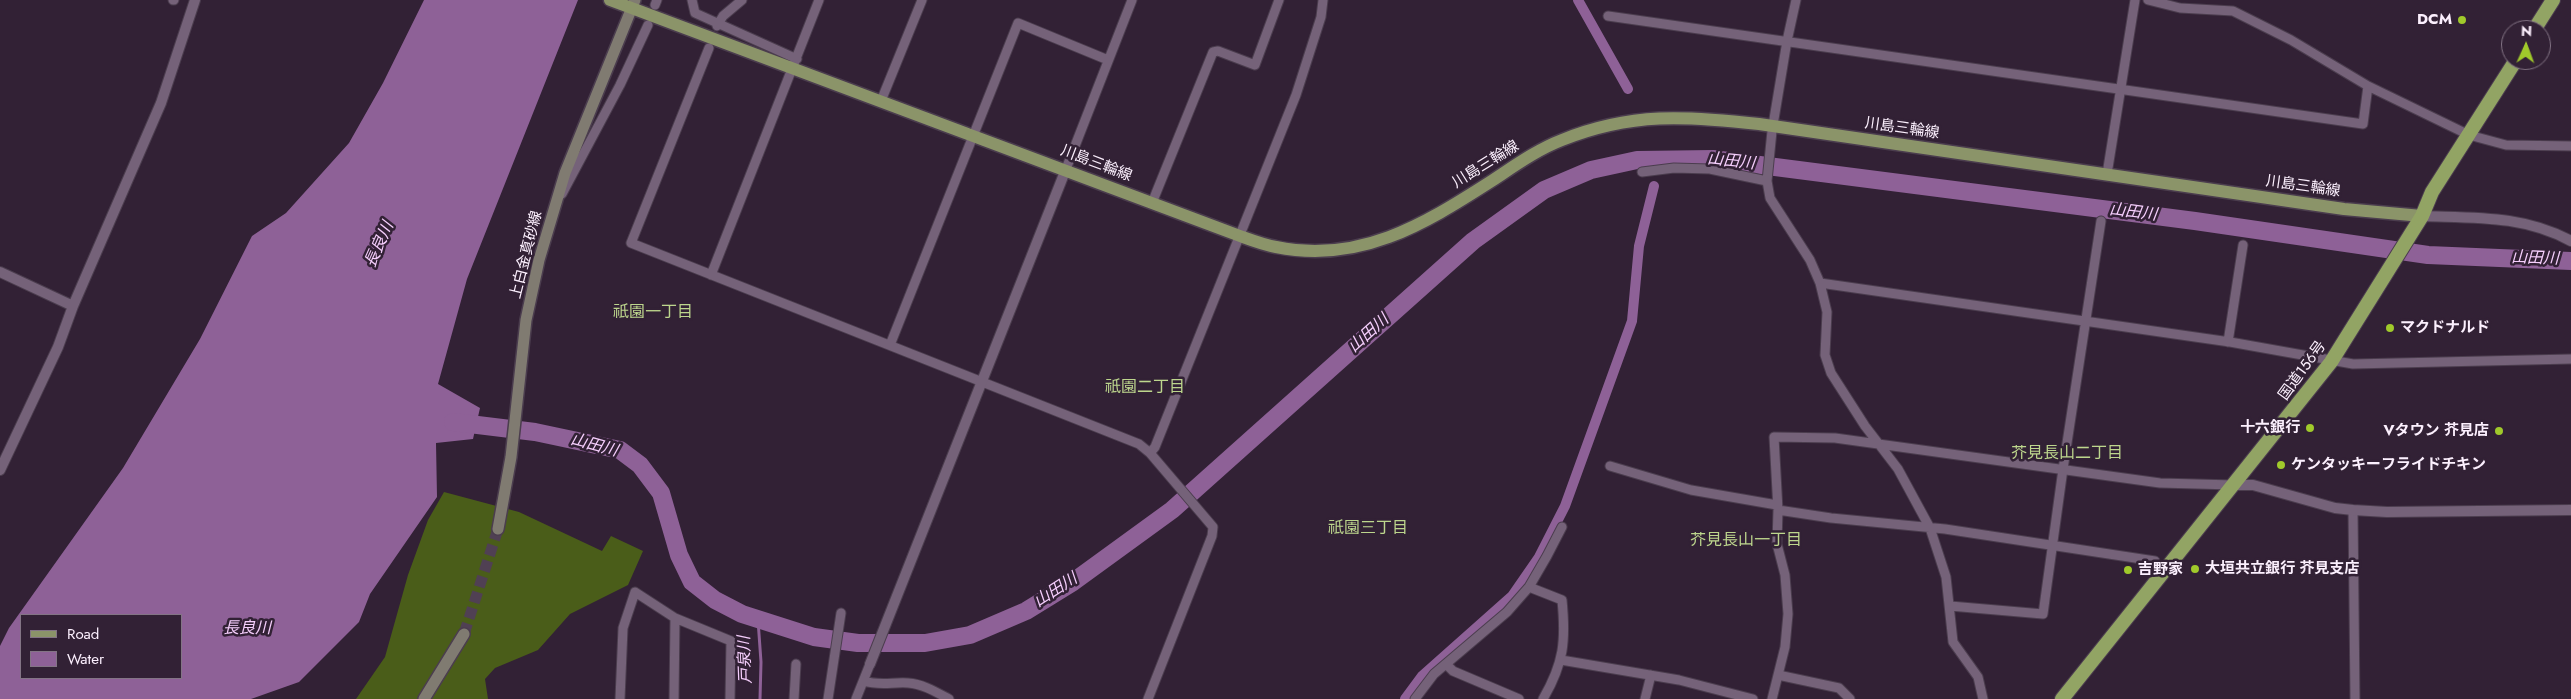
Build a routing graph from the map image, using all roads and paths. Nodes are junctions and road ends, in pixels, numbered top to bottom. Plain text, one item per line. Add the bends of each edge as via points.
1 (194, 0) edge
2 (692, 0) edge
3 (742, 0) edge
4 (819, 0) edge
5 (922, 0) edge
6 (1132, 0) edge
7 (1279, 0) edge
8 (1323, 0) edge
9 (1796, 0) edge
10 (2135, 0) edge
11 (2148, 0) edge
12 (2553, 0) edge
13 (611, 1) edge
14 (633, 4) edge
15 (1608, 16) dead end
16 (2540, 20) edge
17 (717, 24) junction
18 (648, 25) dead end
19 (1787, 42) junction
20 (709, 48) dead end
21 (1108, 60) junction
22 (795, 63) junction
23 (2510, 70) edge
24 (2368, 86) junction
25 (2122, 89) junction
26 (881, 101) junction
27 (1772, 129) junction
28 (2469, 134) junction
29 (972, 135) junction
30 (2571, 146) edge
31 (1066, 169) junction
32 (1642, 172) dead end
33 (2107, 174) junction
34 (1767, 178) junction
35 (1152, 203) junction
36 (2422, 216) junction
37 (550, 219) junction
38 (2101, 221) dead end
39 (1240, 236) junction
40 (2571, 241) edge
41 (2244, 245) dead end
42 (0, 272) edge
43 (711, 275) junction
44 (1820, 282) junction
45 (73, 306) junction
46 (2085, 321) junction
47 (2228, 342) junction
48 (890, 345) junction
49 (2571, 360) edge
50 (2331, 362) junction
51 (980, 382) junction
52 (1879, 443) junction
53 (1150, 452) junction
54 (1610, 466) dead end
55 (2063, 469) junction
56 (0, 470) edge
57 (2234, 485) junction
58 (1778, 507) junction
59 (2352, 510) junction
60 (2571, 510) edge
61 (1562, 527) dead end
62 (1930, 528) junction
63 (498, 529) tunnel mouth
64 (2052, 546) junction
65 (2156, 561) dead end
66 (1529, 587) junction
67 (1950, 606) junction
68 (841, 617) dead end
69 (676, 618) junction
70 (464, 634) tunnel mouth
71 (1562, 660) junction
72 (796, 664) dead end
73 (870, 664) joint
74 (1446, 664) junction
75 (1651, 675) junction
76 (1778, 675) junction
77 (864, 682) junction
78 (424, 699) edge
79 (620, 699) edge
80 (674, 699) edge
81 (730, 699) edge
82 (794, 699) edge
83 (828, 699) edge
84 (856, 699) edge
85 (949, 699) edge
86 (1148, 699) edge
87 (1415, 699) edge
88 (1519, 699) edge
89 (1543, 699) edge
90 (1646, 699) edge
91 (1753, 699) edge
92 (1772, 699) edge
93 (1850, 699) edge
94 (1983, 699) edge
95 (2062, 699) edge
96 (2355, 699) edge

1 - 45 street via 161,103
2 - 17 street via 695,13
3 - 17 street
4 - 22 street
5 - 26 street
6 - 21 street
7 - 35 street via 1255,65 1218,50 1212,52
8 - 39 street via 1300,86
9 - 19 street
10 - 25 street
11 - 24 street via 2180,8 2233,11 2291,40
12 - 16 highway
13 - 14 main road, 川島三輪線
14 - 22 main road, 川島三輪線
14 - 37 main road, 上白金真砂線 via 565,173
15 - 19 street
17 - 22 street
18 - 37 street
19 - 25 street
19 - 27 street
20 - 43 street via 631,243
21 - 29 street via 1018,23
21 - 31 street
22 - 26 main road, 川島三輪線
22 - 43 street
23 - 28 highway, 国道156号
24 - 25 street via 2363,124
24 - 28 street
25 - 33 street
26 - 29 main road, 川島三輪線
27 - 33 main road, 川島三輪線
27 - 34 street
27 - 39 main road, 川島三輪線 via 1701,118 1664,116 1632,120 1561,140 1438,214 1382,241 1352,249 1319,251 1276,247
28 - 30 street via 2517,146
28 - 36 highway, 国道156号 via 2432,192
29 - 31 main road, 川島三輪線
29 - 48 street
31 - 35 main road, 川島三輪線
31 - 51 street
32 - 34 street via 1674,168 1710,169
33 - 36 main road, 川島三輪線 via 2344,209
34 - 44 street via 1770,198 1810,260
35 - 39 main road, 川島三輪線
36 - 40 street via 2503,219 2542,227
36 - 50 highway, 国道156号
37 - 63 main road, 上白金真砂線 via 526,320 511,456
38 - 46 street
39 - 53 street
41 - 47 street
42 - 45 street
43 - 48 street
44 - 46 street
44 - 52 street via 1827,312 1825,355 1844,395
45 - 56 street via 58,347
46 - 47 street
46 - 55 street
47 - 50 street
48 - 51 street
49 - 50 street
50 - 57 highway, 国道156号
51 - 53 street via 1140,444
51 - 73 street
52 - 55 street
52 - 58 street via 1774,437
52 - 62 street via 1898,469
53 - 86 street via 1213,527
54 - 58 street via 1690,490
55 - 57 street via 2160,483
55 - 64 street
57 - 59 street via 2253,485
57 - 95 highway, 国道156号
58 - 62 street via 1831,518
58 - 76 street via 1777,544 1785,576 1788,614
59 - 60 street
59 - 96 street
61 - 66 street
62 - 64 street
62 - 67 street via 1946,576
64 - 65 street
64 - 67 street via 2044,614
66 - 71 street via 1562,600
66 - 74 street via 1507,612
67 - 94 street via 1953,642 1978,677
68 - 83 street
69 - 79 street via 635,592 623,628
69 - 80 street
69 - 81 street via 731,641
70 - 78 main road
71 - 75 street
71 - 89 street
72 - 82 street
73 - 77 street
74 - 87 street
74 - 88 street via 1453,671
75 - 90 street
75 - 91 street
76 - 92 street
76 - 93 street via 1839,688
77 - 84 street
77 - 85 street via 921,685

